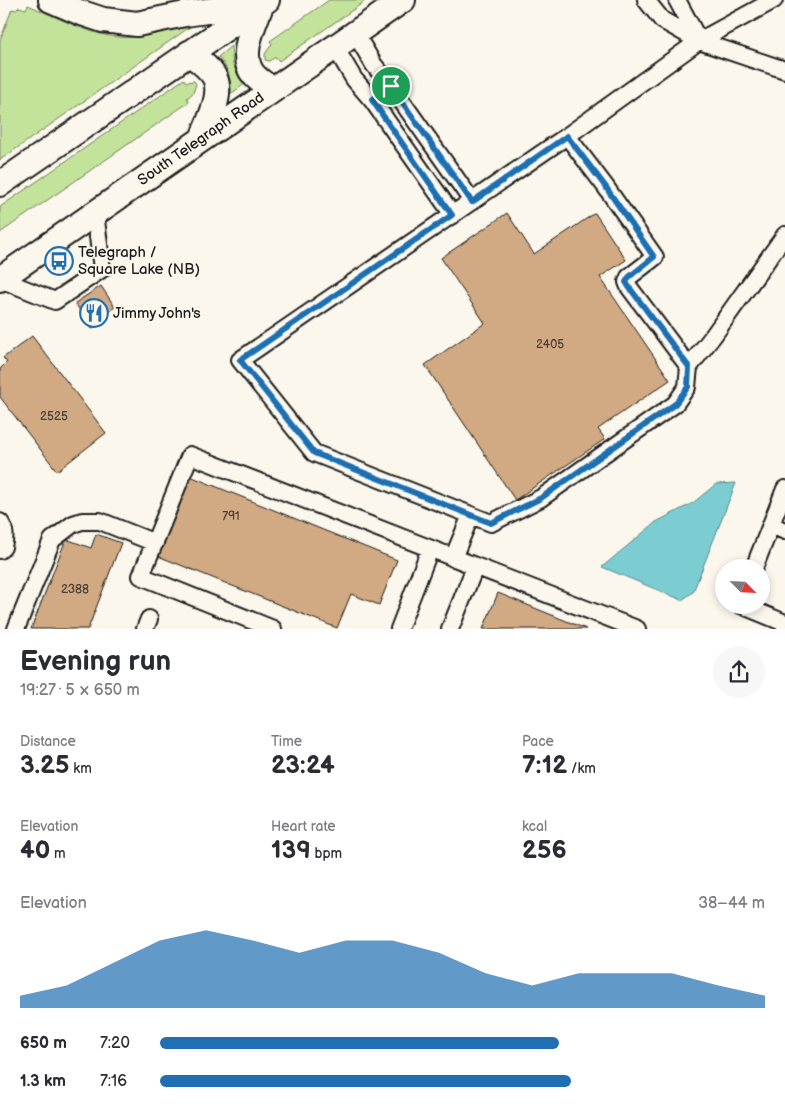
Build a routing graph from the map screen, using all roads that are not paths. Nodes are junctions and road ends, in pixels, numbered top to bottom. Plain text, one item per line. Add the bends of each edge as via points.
1 (51, 0) edge
2 (403, 0) edge
3 (646, 0) edge
4 (677, 0) edge
5 (774, 0) edge
6 (264, 2) edge
7 (355, 33) junction
8 (699, 41) junction
9 (335, 47) junction
10 (190, 53) junction
11 (785, 70) edge
12 (391, 86) junction
13 (273, 90) junction
14 (372, 100) junction
15 (567, 136) junction
16 (202, 139) junction
17 (439, 155) junction
18 (420, 168) junction
19 (0, 184) edge
20 (472, 202) junction
21 (95, 212) junction
22 (452, 215) junction
23 (785, 235) edge
24 (0, 278) edge
25 (689, 367) junction
26 (785, 489) edge
27 (471, 515) junction
28 (0, 522) edge
29 (778, 528) edge
30 (155, 543) junction
31 (430, 549) junction
32 (0, 550) edge
33 (453, 558) junction
34 (759, 559) edge
35 (475, 567) junction
36 (763, 614) edge
37 (785, 623) edge
38 (16, 629) edge
39 (273, 629) edge
40 (399, 629) edge
41 (450, 629) edge
42 (637, 629) edge

1 - 6 highway via 103,20 138,24
2 - 7 highway, South Telegraph Road
3 - 8 lane via 662,20
4 - 8 lane
5 - 8 lane
6 - 10 highway
6 - 13 highway via 248,44 247,57 253,74
7 - 9 highway, South Telegraph Road
7 - 12 lane
8 - 11 lane
8 - 15 lane
9 - 13 highway, South Telegraph Road
9 - 14 lane via 354,79
10 - 16 highway via 209,70 218,88
10 - 19 highway
12 - 14 lane
12 - 17 lane
13 - 16 highway, South Telegraph Road
14 - 18 lane
15 - 20 lane
15 - 25 lane via 654,257 626,282
16 - 21 highway, South Telegraph Road
17 - 18 lane
17 - 20 lane
18 - 22 lane
20 - 22 lane
21 - 24 highway, South Telegraph Road
21 - 24 lane via 102,269 55,301
22 - 27 lane via 240,360 314,453
23 - 25 lane
25 - 27 lane via 688,387 675,404 541,498 491,523
26 - 29 lane
27 - 33 lane
28 - 32 lane via 5,536
29 - 34 lane
30 - 31 lane via 190,455
30 - 38 lane via 100,521 73,524 52,540
30 - 39 lane via 141,576
31 - 33 lane
31 - 40 lane
33 - 35 lane
35 - 41 lane
35 - 42 lane
36 - 37 lane

